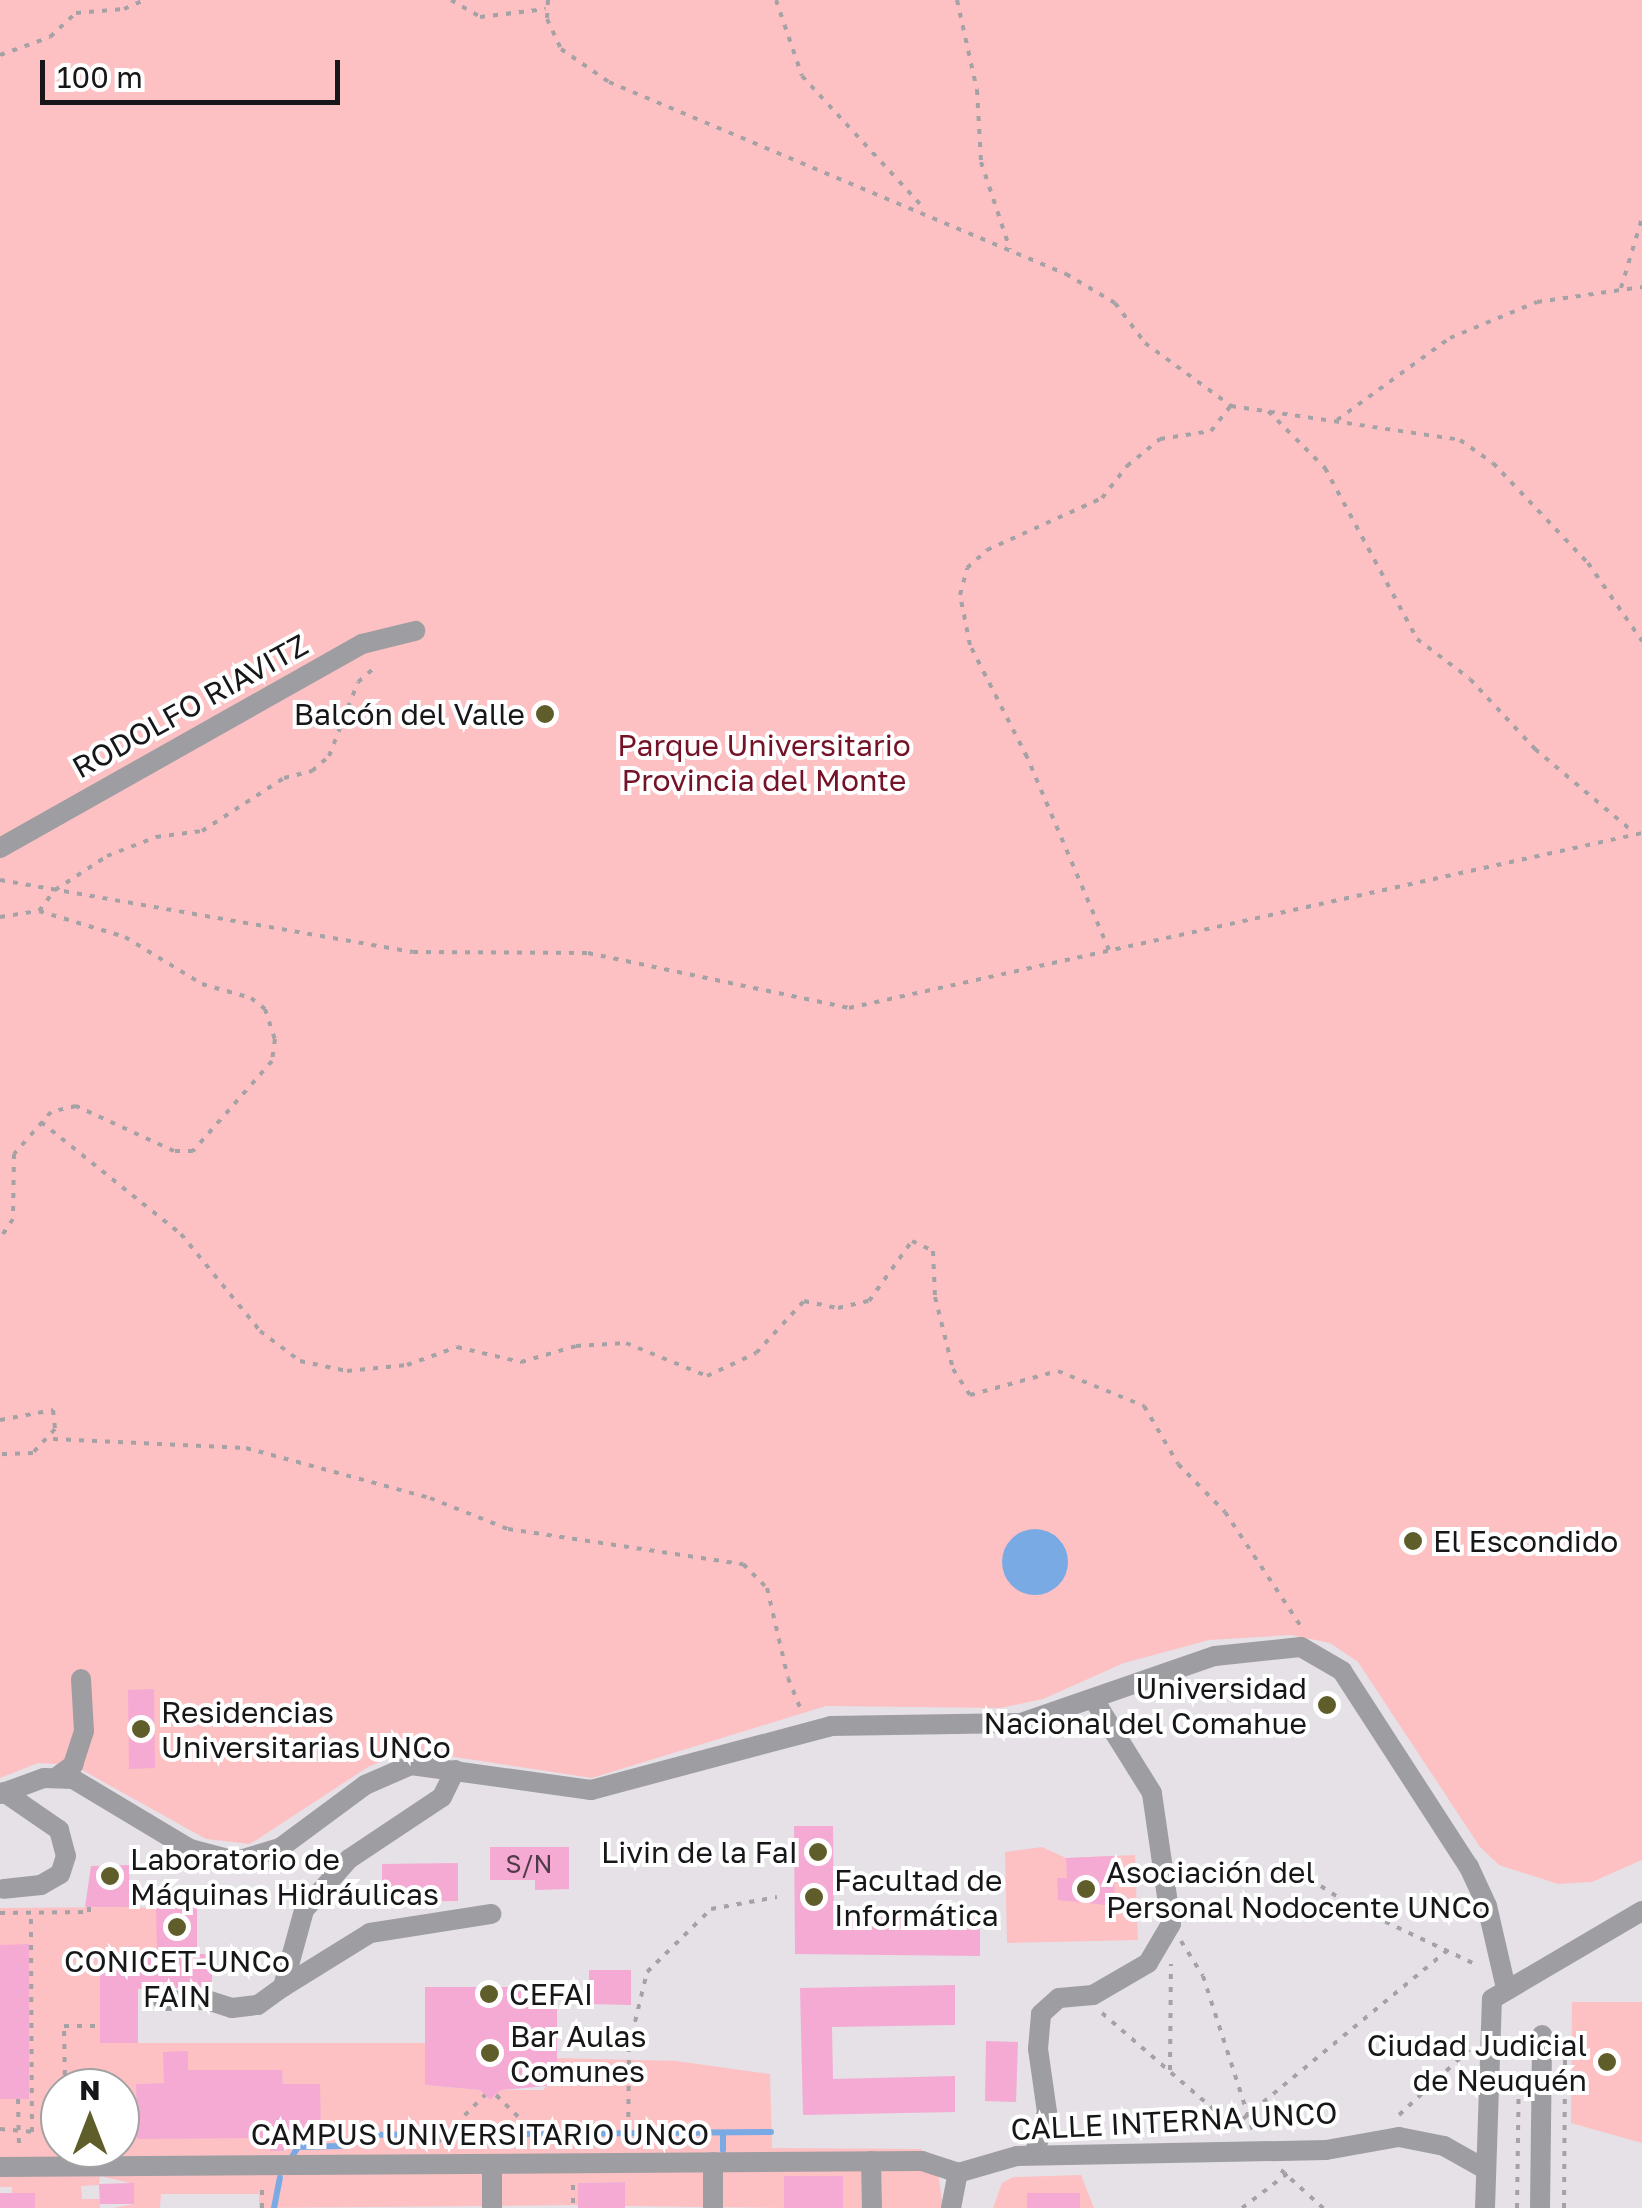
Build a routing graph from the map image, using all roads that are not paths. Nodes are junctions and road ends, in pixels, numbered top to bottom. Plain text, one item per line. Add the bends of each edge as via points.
1 (416, 632) dead end
2 (0, 848) edge
3 (81, 1679) dead end
4 (1094, 1700) junction
5 (455, 1770) junction
6 (58, 1776) junction
7 (2, 1793) edge
8 (4, 1889) dead end
9 (1642, 1911) edge
10 (492, 1914) dead end
11 (283, 1987) junction
12 (1506, 1988) junction
13 (163, 2001) dead end
14 (1542, 2035) dead end
15 (1034, 2156) junction
16 (871, 2161) junction
17 (713, 2162) junction
18 (492, 2164) junction
19 (0, 2167) edge
20 (1486, 2169) junction
21 (958, 2173) junction
22 (492, 2208) edge
23 (713, 2208) edge
24 (872, 2208) edge
25 (951, 2208) edge
26 (1485, 2208) edge
27 (1540, 2208) edge

1 - 2 street, RODOLFO RIAVITZ via 362,644
3 - 6 street via 84,1731 73,1765
4 - 5 street via 1021,1722 810,1730 591,1790 555,1790
4 - 12 street via 1249,1648 1317,1652 1350,1683 1476,1881
4 - 15 street via 1152,1794 1170,1924 1148,1962 1106,1990 1059,1998 1040,2014 1046,2112
5 - 6 street via 426,1764 396,1769 280,1848 236,1861 204,1856 86,1784
5 - 11 street via 442,1797 350,1859 304,1910
6 - 7 street
7 - 8 street via 58,1830 66,1856 60,1874 41,1885
9 - 12 street
10 - 11 street via 370,1933
11 - 13 street via 258,2005
12 - 20 street via 1492,1999 1487,2018
14 - 27 street
15 - 20 street, CALLE INTERNA UNCO via 1314,2150 1370,2139 1430,2142
15 - 21 street, CALLE INTERNA UNCO
16 - 17 street, CAMPUS UNIVERSITARIO UNCO
16 - 21 street, CAMPUS UNIVERSITARIO UNCO via 929,2161
16 - 24 street
17 - 18 street, CAMPUS UNIVERSITARIO UNCO
17 - 23 street
18 - 19 street, CAMPUS UNIVERSITARIO UNCO
18 - 22 street
20 - 26 street
21 - 25 street

